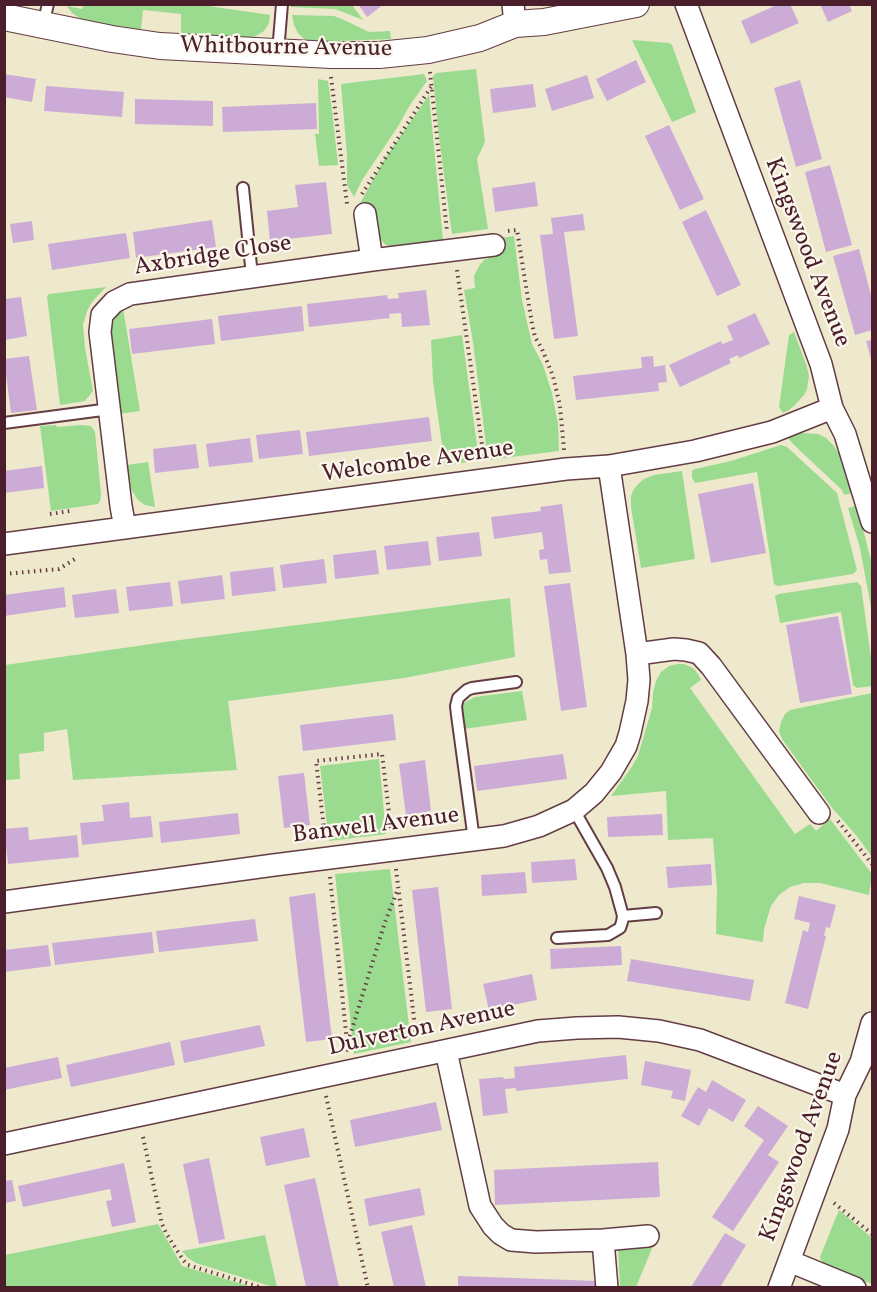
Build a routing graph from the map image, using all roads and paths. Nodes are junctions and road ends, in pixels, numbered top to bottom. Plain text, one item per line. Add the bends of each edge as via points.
1 (282, 4) edge
2 (636, 4) edge
3 (686, 4) edge
4 (514, 14) edge
5 (45, 15) edge
6 (4, 17) edge
7 (428, 50) junction
8 (278, 53) junction
9 (331, 55) junction
10 (431, 86) junction
11 (243, 188) dead end
12 (359, 212) junction
13 (494, 245) joint
14 (454, 250) junction
15 (372, 260) junction
16 (252, 276) junction
17 (832, 408) junction
18 (110, 409) junction
19 (4, 423) edge
20 (609, 466) junction
21 (566, 469) junction
22 (487, 480) junction
23 (873, 522) edge
24 (125, 528) junction
25 (4, 544) edge
26 (638, 654) junction
27 (516, 682) dead end
28 (574, 810) junction
29 (819, 813) joint
30 (474, 840) junction
31 (394, 850) junction
32 (873, 864) edge
33 (398, 889) junction
34 (4, 902) edge
35 (656, 913) dead end
36 (623, 916) junction
37 (557, 938) dead end
38 (873, 1023) edge
39 (348, 1045) dead end
40 (446, 1051) junction
41 (418, 1056) junction
42 (321, 1077) junction
43 (845, 1095) junction
44 (139, 1116) junction
45 (4, 1144) edge
46 (815, 1187) junction
47 (873, 1234) edge
48 (648, 1236) dead end
49 (603, 1240) junction
50 (789, 1261) junction
51 (263, 1287) edge
52 (368, 1287) edge
53 (607, 1287) edge
54 (779, 1287) edge
55 (855, 1287) edge

1 - 8 lane
2 - 4 street, Whitbourne Avenue via 544,22
3 - 17 street, Kingswood Avenue via 821,364
4 - 7 street, Whitbourne Avenue via 480,38
5 - 6 street, Whitbourne Avenue
5 - 8 street, Whitbourne Avenue via 112,39
7 - 9 street, Whitbourne Avenue
7 - 10 path
8 - 9 street, Whitbourne Avenue
9 - 12 path via 348,204
10 - 12 path
10 - 14 path via 447,230
11 - 16 lane
12 - 15 street
13 - 14 street, Axbridge Close
13 - 21 path via 495,234 517,230 535,337 553,376 560,406
14 - 15 street, Axbridge Close
14 - 22 path
15 - 16 street, Axbridge Close
16 - 18 street, Axbridge Close via 130,294 114,302 102,315 100,332
17 - 20 street, Welcombe Avenue via 772,432
17 - 23 street, Kingswood Avenue via 845,434
18 - 19 lane
18 - 24 street, Axbridge Close
20 - 21 street, Welcombe Avenue
20 - 26 street, Banwell Avenue
21 - 22 street, Welcombe Avenue
22 - 24 street, Welcombe Avenue
24 - 25 street, Welcombe Avenue
26 - 28 street, Banwell Avenue via 637,701 626,746 603,784
26 - 29 street via 674,649 699,653
27 - 30 lane via 472,688 458,698
28 - 30 street, Banwell Avenue via 522,832
28 - 36 lane via 607,868
29 - 32 path via 833,815
30 - 31 street, Banwell Avenue
31 - 33 path
31 - 34 street, Banwell Avenue
33 - 39 path
33 - 41 path
35 - 36 lane
36 - 37 lane via 620,928 608,935
38 - 43 street, Kingswood Avenue
40 - 41 street, Dulverton Avenue
40 - 43 street, Dulverton Avenue via 538,1031 618,1027 659,1031 700,1040
40 - 49 street via 480,1206 493,1226 511,1240
41 - 42 street, Dulverton Avenue
42 - 44 street, Dulverton Avenue
42 - 52 path
43 - 46 street, Kingswood Avenue
44 - 45 street, Dulverton Avenue
44 - 51 path via 162,1224 183,1260
46 - 47 path
46 - 50 street, Kingswood Avenue
48 - 49 street
49 - 53 street
50 - 54 street, Kingswood Avenue
50 - 55 street

